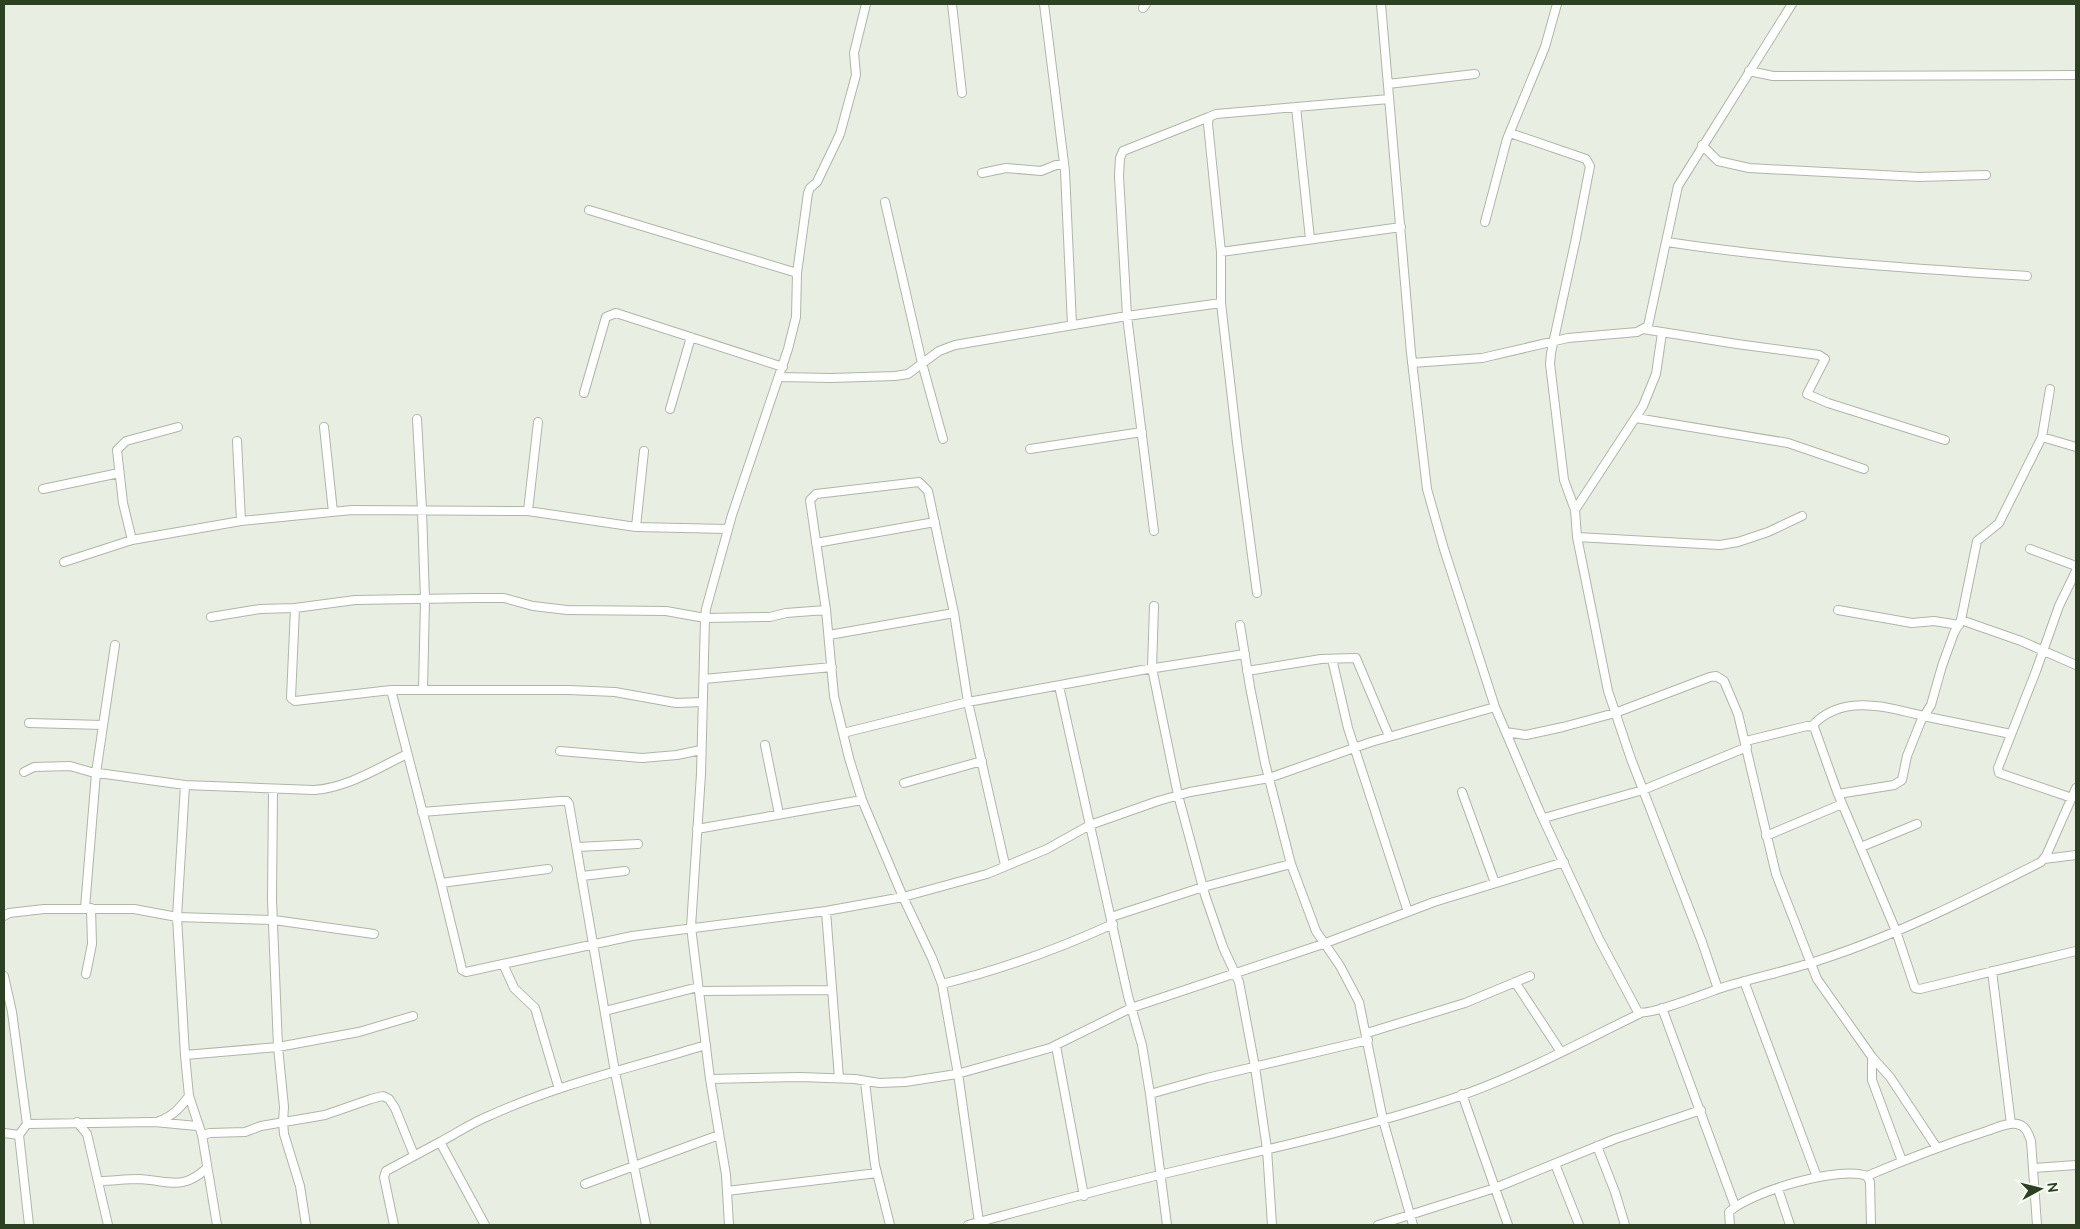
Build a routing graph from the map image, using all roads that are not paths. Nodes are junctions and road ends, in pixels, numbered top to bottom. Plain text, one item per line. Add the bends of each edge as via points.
1 (866, 4) edge
2 (952, 4) edge
3 (1044, 4) edge
4 (1381, 4) edge
5 (1558, 4) edge
6 (1792, 4) edge
7 (1749, 72) junction
8 (1475, 74) dead end
9 (2076, 75) edge
10 (1388, 84) junction
11 (962, 93) dead end
12 (1389, 99) junction
13 (1296, 107) junction
14 (1209, 117) junction
15 (1510, 133) junction
16 (1702, 145) junction
17 (1064, 165) junction
18 (982, 173) dead end
19 (1986, 176) dead end
20 (885, 202) dead end
21 (589, 210) dead end
22 (1485, 222) dead end
23 (1401, 227) junction
24 (1310, 239) junction
25 (1667, 242) junction
26 (1221, 252) junction
27 (798, 273) junction
28 (2027, 276) dead end
29 (1221, 303) junction
30 (1127, 316) junction
31 (1072, 325) junction
32 (1643, 330) junction
33 (1662, 333) junction
34 (691, 336) junction
35 (1551, 343) junction
36 (922, 363) junction
37 (1412, 363) junction
38 (783, 367) junction
39 (780, 377) junction
40 (2050, 389) dead end
41 (584, 393) dead end
42 (670, 409) dead end
43 (1636, 418) junction
44 (417, 419) dead end
45 (538, 422) dead end
46 (178, 427) dead end
47 (324, 427) dead end
48 (1142, 432) junction
49 (2042, 438) junction
50 (943, 439) dead end
51 (1945, 440) dead end
52 (237, 441) dead end
53 (2076, 447) edge
54 (1030, 449) dead end
55 (644, 451) dead end
56 (1864, 468) dead end
57 (119, 473) junction
58 (43, 489) dead end
59 (422, 510) junction
60 (1575, 510) junction
61 (528, 511) junction
62 (333, 512) junction
63 (1802, 516) dead end
64 (241, 521) junction
65 (935, 522) junction
66 (636, 527) junction
67 (728, 529) junction
68 (1154, 531) dead end
69 (1578, 537) junction
70 (132, 540) junction
71 (816, 543) junction
72 (2030, 549) dead end
73 (64, 562) dead end
74 (2076, 566) edge
75 (2076, 571) edge
76 (1257, 593) dead end
77 (425, 600) junction
78 (1154, 606) dead end
79 (295, 608) junction
80 (826, 610) junction
81 (1838, 610) dead end
82 (954, 613) junction
83 (211, 617) dead end
84 (705, 618) junction
85 (1960, 623) junction
86 (1240, 625) dead end
87 (829, 635) junction
88 (115, 645) dead end
89 (2044, 651) junction
90 (1245, 654) junction
91 (1332, 659) junction
92 (2076, 665) edge
93 (832, 668) junction
94 (1152, 668) junction
95 (1247, 671) junction
96 (704, 679) junction
97 (1059, 686) junction
98 (391, 690) junction
99 (423, 690) junction
100 (703, 702) junction
101 (968, 702) junction
102 (1495, 707) junction
103 (1615, 713) junction
104 (1926, 716) junction
105 (29, 723) dead end
106 (103, 725) junction
107 (1812, 726) junction
108 (1506, 732) junction
109 (843, 733) junction
110 (2011, 734) junction
111 (1388, 736) junction
112 (765, 744) dead end
113 (1746, 744) junction
114 (1354, 747) junction
115 (701, 750) junction
116 (560, 751) dead end
117 (407, 754) junction
118 (982, 761) junction
119 (24, 772) dead end
120 (96, 772) junction
121 (1269, 778) junction
122 (904, 783) dead end
123 (185, 785) junction
124 (2076, 788) edge
125 (273, 789) junction
126 (1643, 790) junction
127 (1462, 792) dead end
128 (1838, 794) junction
129 (1178, 795) junction
130 (2072, 798) junction
131 (862, 800) junction
132 (1842, 804) junction
133 (422, 812) junction
134 (779, 814) junction
135 (1544, 818) junction
136 (1917, 824) dead end
137 (1090, 825) junction
138 (697, 828) junction
139 (1766, 836) junction
140 (638, 844) dead end
141 (577, 847) junction
142 (1860, 848) junction
143 (2076, 855) edge
144 (2044, 860) junction
145 (1564, 862) junction
146 (1291, 864) junction
147 (1005, 865) junction
148 (548, 869) dead end
149 (625, 871) dead end
150 (582, 876) junction
151 (441, 882) junction
152 (1495, 883) junction
153 (1203, 887) junction
154 (903, 896) junction
155 (88, 908) junction
156 (826, 911) junction
157 (1408, 912) junction
158 (4, 916) edge
159 (177, 917) junction
160 (274, 920) junction
161 (1112, 921) junction
162 (691, 927) junction
163 (1896, 931) junction
164 (374, 934) dead end
165 (1323, 944) junction
166 (593, 945) junction
167 (2076, 951) edge
168 (1810, 963) junction
169 (503, 964) junction
170 (1992, 972) junction
171 (86, 974) dead end
172 (1236, 974) junction
173 (4, 976) edge
174 (1530, 976) dead end
175 (1744, 981) junction
176 (1515, 982) junction
177 (942, 984) junction
178 (699, 989) junction
179 (1718, 989) junction
180 (832, 990) junction
181 (6, 998) edge
182 (1131, 1008) junction
183 (1662, 1008) junction
184 (604, 1011) junction
185 (1641, 1013) junction
186 (413, 1016) dead end
187 (1368, 1037) junction
188 (706, 1045) junction
189 (1056, 1046) junction
190 (278, 1047) junction
191 (1560, 1052) junction
192 (185, 1055) junction
193 (1872, 1057) junction
194 (1255, 1066) junction
195 (615, 1072) junction
196 (958, 1074) junction
197 (839, 1078) junction
198 (710, 1079) junction
199 (865, 1082) junction
200 (559, 1089) junction
201 (1150, 1094) junction
202 (1462, 1094) junction
203 (189, 1096) junction
204 (1701, 1110) junction
205 (1384, 1120) junction
206 (77, 1122) junction
207 (95, 1122) junction
208 (154, 1122) junction
209 (283, 1122) junction
210 (26, 1124) junction
211 (2011, 1124) junction
212 (198, 1126) junction
213 (4, 1133) edge
214 (87, 1134) junction
215 (19, 1135) junction
216 (202, 1135) junction
217 (719, 1135) junction
218 (440, 1142) junction
219 (1597, 1146) junction
220 (1937, 1148) junction
221 (1267, 1149) junction
222 (414, 1155) junction
223 (1902, 1161) junction
224 (1555, 1164) junction
225 (634, 1165) junction
226 (2076, 1165) edge
227 (207, 1168) junction
228 (2034, 1168) junction
229 (877, 1173) junction
230 (1160, 1175) junction
231 (1867, 1176) junction
232 (1817, 1177) junction
233 (99, 1182) junction
234 (584, 1184) dead end
235 (1495, 1188) junction
236 (1778, 1189) junction
237 (727, 1191) junction
238 (1084, 1196) junction
239 (1735, 1206) junction
240 (1411, 1216) junction
241 (979, 1222) junction
242 (29, 1225) edge
243 (108, 1225) edge
244 (217, 1225) edge
245 (306, 1225) edge
246 (394, 1225) edge
247 (485, 1225) edge
248 (646, 1225) edge
249 (730, 1225) edge
250 (890, 1225) edge
251 (968, 1225) edge
252 (1167, 1225) edge
253 (1272, 1225) edge
254 (1378, 1225) edge
255 (1413, 1225) edge
256 (1508, 1225) edge
257 (1579, 1225) edge
258 (1625, 1225) edge
259 (1730, 1225) edge
260 (1790, 1225) edge
261 (1871, 1225) edge
262 (2037, 1225) edge

1 - 27 street via 854,53 856,75 840,134 817,182 808,193
2 - 11 street
3 - 17 street
4 - 10 street
5 - 15 street via 1545,47
6 - 7 street
7 - 9 street via 1773,76
7 - 16 street
8 - 10 street
10 - 12 street
12 - 13 street
12 - 23 street
13 - 14 street
13 - 24 street
14 - 26 street
14 - 30 street via 1121,154 1119,176
15 - 22 street
15 - 35 street via 1586,159 1590,166
16 - 19 street via 1718,161 1748,168 1920,177
16 - 25 street via 1678,186
17 - 18 street via 1041,172 1006,168
17 - 31 street
20 - 36 street
21 - 27 street
23 - 24 street
23 - 37 street
24 - 26 street
25 - 28 street via 1759,255
25 - 32 street via 1652,318
26 - 29 street
27 - 38 street via 796,317
29 - 30 street
29 - 76 street
30 - 31 street
30 - 48 street
31 - 36 street via 955,345
32 - 33 street
32 - 35 street
33 - 43 street via 1656,374
33 - 51 street via 1819,355 1825,359 1807,394 1828,404
34 - 38 street
34 - 41 street via 619,313 608,315
34 - 42 street
35 - 37 street via 1482,358
35 - 60 street via 1550,364 1564,480
36 - 39 street via 908,374 895,376
36 - 50 street
37 - 102 street via 1426,489
38 - 39 street
39 - 67 street via 751,454
40 - 49 street
43 - 56 street via 1788,443
43 - 60 street
44 - 59 street
45 - 61 street
46 - 57 street via 121,444 116,450
47 - 62 street
48 - 54 street
48 - 68 street
49 - 53 street
49 - 85 street via 1999,523 1977,541
52 - 64 street
55 - 66 street
57 - 58 street
57 - 70 street
59 - 61 street
59 - 62 street
59 - 77 street
60 - 69 street
61 - 66 street
62 - 64 street
63 - 69 street via 1759,535 1720,545
64 - 70 street
65 - 71 street
65 - 71 street via 928,491 919,482 816,494 810,500
65 - 82 street
66 - 67 street
67 - 84 street
69 - 103 street
70 - 73 street
71 - 80 street
72 - 74 street
75 - 89 street via 2058,606
77 - 79 street via 355,600
77 - 84 street via 504,598 567,610 666,611
77 - 99 street
78 - 94 street
79 - 83 street via 260,609
79 - 98 street via 293,700
80 - 84 street via 770,617
80 - 87 street
81 - 85 street via 1912,623
82 - 87 street
82 - 101 street
84 - 96 street
85 - 89 street
85 - 104 street
86 - 90 street
87 - 93 street
88 - 106 street
89 - 92 street
89 - 110 street
90 - 94 street
90 - 95 street
91 - 95 street
91 - 111 street via 1357,658
91 - 114 street
93 - 96 street
93 - 109 street via 834,696
94 - 97 street
94 - 129 street
95 - 121 street
96 - 100 street
97 - 101 street
97 - 137 street
98 - 99 street
98 - 117 street
99 - 100 street via 570,690 615,692 676,703
100 - 115 street
101 - 109 street
101 - 118 street
102 - 108 street
102 - 111 street
103 - 108 street via 1526,735
103 - 113 street via 1716,676 1728,689
103 - 126 street
104 - 107 street via 1895,708 1859,705 1833,712
104 - 110 street
104 - 128 street via 1907,756 1900,782
105 - 106 street
106 - 120 street
107 - 113 street
107 - 128 street
108 - 135 street
109 - 131 street
110 - 130 street via 2000,761 1999,773
111 - 114 street
112 - 134 street
113 - 126 street
113 - 139 street
114 - 121 street
114 - 157 street
115 - 116 street via 677,756 642,758
115 - 138 street
117 - 125 street via 328,790
117 - 133 street
118 - 122 street
118 - 147 street
119 - 120 street via 34,768 70,766
120 - 123 street
120 - 155 street
121 - 129 street
121 - 146 street
123 - 125 street
123 - 159 street
124 - 130 street
125 - 160 street
126 - 135 street
126 - 179 street
127 - 152 street
128 - 132 street
129 - 137 street
129 - 153 street
130 - 144 street
131 - 134 street
131 - 154 street
132 - 139 street
132 - 142 street
133 - 141 street via 567,801 572,809
133 - 151 street
134 - 138 street
135 - 145 street
136 - 142 street
137 - 147 street via 1046,849
137 - 161 street
138 - 162 street
139 - 168 street via 1776,874
140 - 141 street
141 - 150 street
142 - 163 street
143 - 144 street
144 - 163 street via 1932,917
145 - 152 street
145 - 185 street via 1599,940
146 - 153 street
146 - 165 street
147 - 154 street via 987,874
148 - 151 street
149 - 150 street
150 - 166 street
151 - 169 street via 462,970 466,972
152 - 157 street
153 - 161 street
153 - 172 street
154 - 156 street
154 - 177 street
155 - 158 street via 44,909
155 - 159 street via 134,909
155 - 171 street via 92,944
156 - 162 street
156 - 180 street
157 - 165 street
159 - 160 street
159 - 192 street
160 - 164 street
160 - 190 street
161 - 177 street via 1081,939 983,974
161 - 182 street
162 - 166 street
162 - 178 street
163 - 168 street
163 - 170 street via 1917,990
165 - 172 street
165 - 187 street via 1354,990
166 - 169 street
166 - 184 street
167 - 170 street
168 - 175 street
168 - 193 street via 1817,979
169 - 200 street via 514,988 535,1008
170 - 211 street
172 - 182 street
172 - 194 street
173 - 181 street
174 - 176 street
175 - 179 street
175 - 232 street
176 - 187 street
176 - 191 street
177 - 196 street
178 - 180 street
178 - 184 street
178 - 188 street
179 - 183 street
180 - 197 street
181 - 210 street
182 - 189 street
182 - 201 street via 1142,1045
183 - 185 street
183 - 204 street
184 - 195 street
185 - 191 street
186 - 190 street via 359,1032
187 - 194 street
187 - 205 street
188 - 195 street
188 - 198 street
189 - 196 street
189 - 238 street
190 - 192 street
190 - 209 street
191 - 202 street
192 - 203 street
193 - 220 street via 1890,1077
193 - 223 street via 1872,1080
194 - 201 street
194 - 221 street
195 - 200 street
195 - 225 street
196 - 199 street via 905,1082
196 - 241 street
197 - 198 street
197 - 199 street
198 - 217 street
199 - 229 street
200 - 218 street via 491,1114
201 - 230 street
202 - 205 street
202 - 235 street
203 - 208 street via 171,1116
203 - 212 street
204 - 219 street
204 - 239 street
205 - 221 street
205 - 240 street
206 - 207 street
206 - 210 street
206 - 214 street
207 - 208 street
207 - 214 street
208 - 212 street
209 - 216 street via 245,1132
209 - 222 street via 325,1115 370,1099 386,1097 395,1108
209 - 245 street via 300,1186
210 - 215 street
211 - 220 street
211 - 228 street via 2020,1125 2026,1131 2031,1141
212 - 216 street
213 - 215 street
214 - 233 street
215 - 242 street
216 - 227 street
217 - 225 street
217 - 237 street
218 - 222 street
218 - 247 street
219 - 224 street
219 - 258 street
220 - 223 street
221 - 230 street
221 - 253 street
222 - 246 street via 384,1173
223 - 231 street
224 - 235 street
224 - 257 street
225 - 234 street
225 - 248 street
226 - 228 street
227 - 233 street via 184,1182 161,1183 139,1179
227 - 244 street
228 - 262 street
229 - 237 street
229 - 250 street
230 - 238 street
230 - 252 street
231 - 232 street via 1854,1172
231 - 261 street via 1870,1182
232 - 236 street
233 - 243 street
235 - 240 street
235 - 256 street
236 - 239 street
236 - 260 street
237 - 249 street
238 - 241 street
239 - 259 street via 1729,1212
240 - 254 street
240 - 255 street
241 - 251 street

